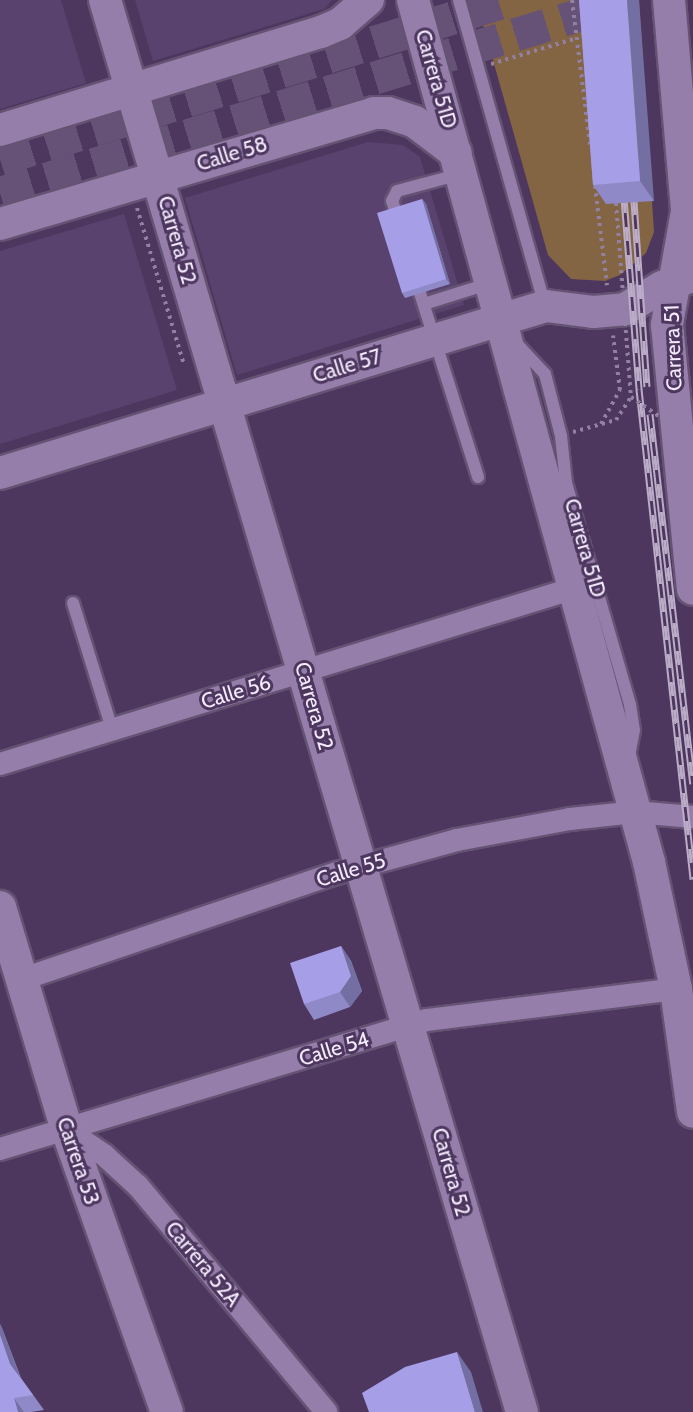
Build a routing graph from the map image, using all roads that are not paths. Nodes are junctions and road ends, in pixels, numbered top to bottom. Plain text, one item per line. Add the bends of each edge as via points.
1 (105, 0) edge
2 (368, 0) edge
3 (413, 0) edge
4 (459, 0) edge
5 (669, 0) edge
6 (693, 32) edge
7 (674, 59) junction
8 (132, 90) junction
9 (0, 130) edge
10 (459, 163) junction
11 (158, 177) junction
12 (396, 213) edge
13 (0, 224) edge
14 (683, 279) edge
15 (492, 282) junction
16 (546, 306) junction
17 (504, 325) junction
18 (434, 339) junction
19 (225, 403) junction
20 (0, 472) edge
21 (478, 477) dead end
22 (692, 569) edge
23 (575, 588) junction
24 (73, 603) dead end
25 (304, 671) junction
26 (112, 729) junction
27 (0, 764) edge
28 (626, 777) junction
29 (635, 812) junction
30 (693, 817) edge
31 (361, 866) junction
32 (0, 907) edge
33 (20, 980) junction
34 (676, 989) junction
35 (408, 1026) junction
36 (690, 1068) edge
37 (693, 1112) edge
38 (67, 1130) junction
39 (0, 1149) edge
40 (167, 1412) edge
41 (326, 1412) edge
42 (522, 1412) edge

1 - 8 main road, Carrera 52
2 - 8 main road via 340,24 321,32
3 - 10 main road, Carrera 51D
4 - 16 lane, Carrera 51D
5 - 7 main road, Carrera 51
6 - 7 main road
7 - 14 main road, Carrera 51 via 687,211
8 - 9 main road
8 - 11 main road, Carrera 52
10 - 11 main road, Calle 58 via 415,122 388,113 374,113
10 - 12 lane via 397,191 392,201
10 - 15 main road, Carrera 51D
11 - 13 main road, Calle 58
11 - 19 main road, Carrera 52
14 - 16 main road, Calle 57 via 636,304 611,312
14 - 22 main road, Carrera 51 via 668,325
15 - 17 main road, Carrera 51D
15 - 18 lane via 422,299
16 - 17 main road, Calle 57
17 - 18 main road, Calle 57
17 - 23 main road, Carrera 51D
17 - 28 lane, Carrera 51D via 544,374 561,436 566,483 630,705 634,730
18 - 19 main road, Calle 57
18 - 21 lane
19 - 20 main road, Calle 57
19 - 25 main road, Carrera 52
23 - 25 street, Calle 56
23 - 28 main road, Carrera 51D
24 - 26 lane
25 - 26 street, Calle 56
25 - 31 main road, Carrera 52
26 - 27 street, Calle 56
28 - 29 main road, Carrera 51D
29 - 30 street, Calle 55
29 - 31 street, Calle 55 via 506,829
29 - 34 main road, Carrera 51D
31 - 33 street, Calle 55
31 - 35 main road, Carrera 52
32 - 33 main road, Carrera 53
33 - 38 main road, Carrera 53
34 - 35 street, Calle 54 via 457,1015
34 - 36 main road, Carrera 51D
35 - 38 street, Calle 54
35 - 42 main road, Carrera 52
36 - 37 main road, Carrera 51D
38 - 39 street, Calle 54
38 - 40 main road, Carrera 53
38 - 41 street, Carrera 52A via 104,1155 138,1186

